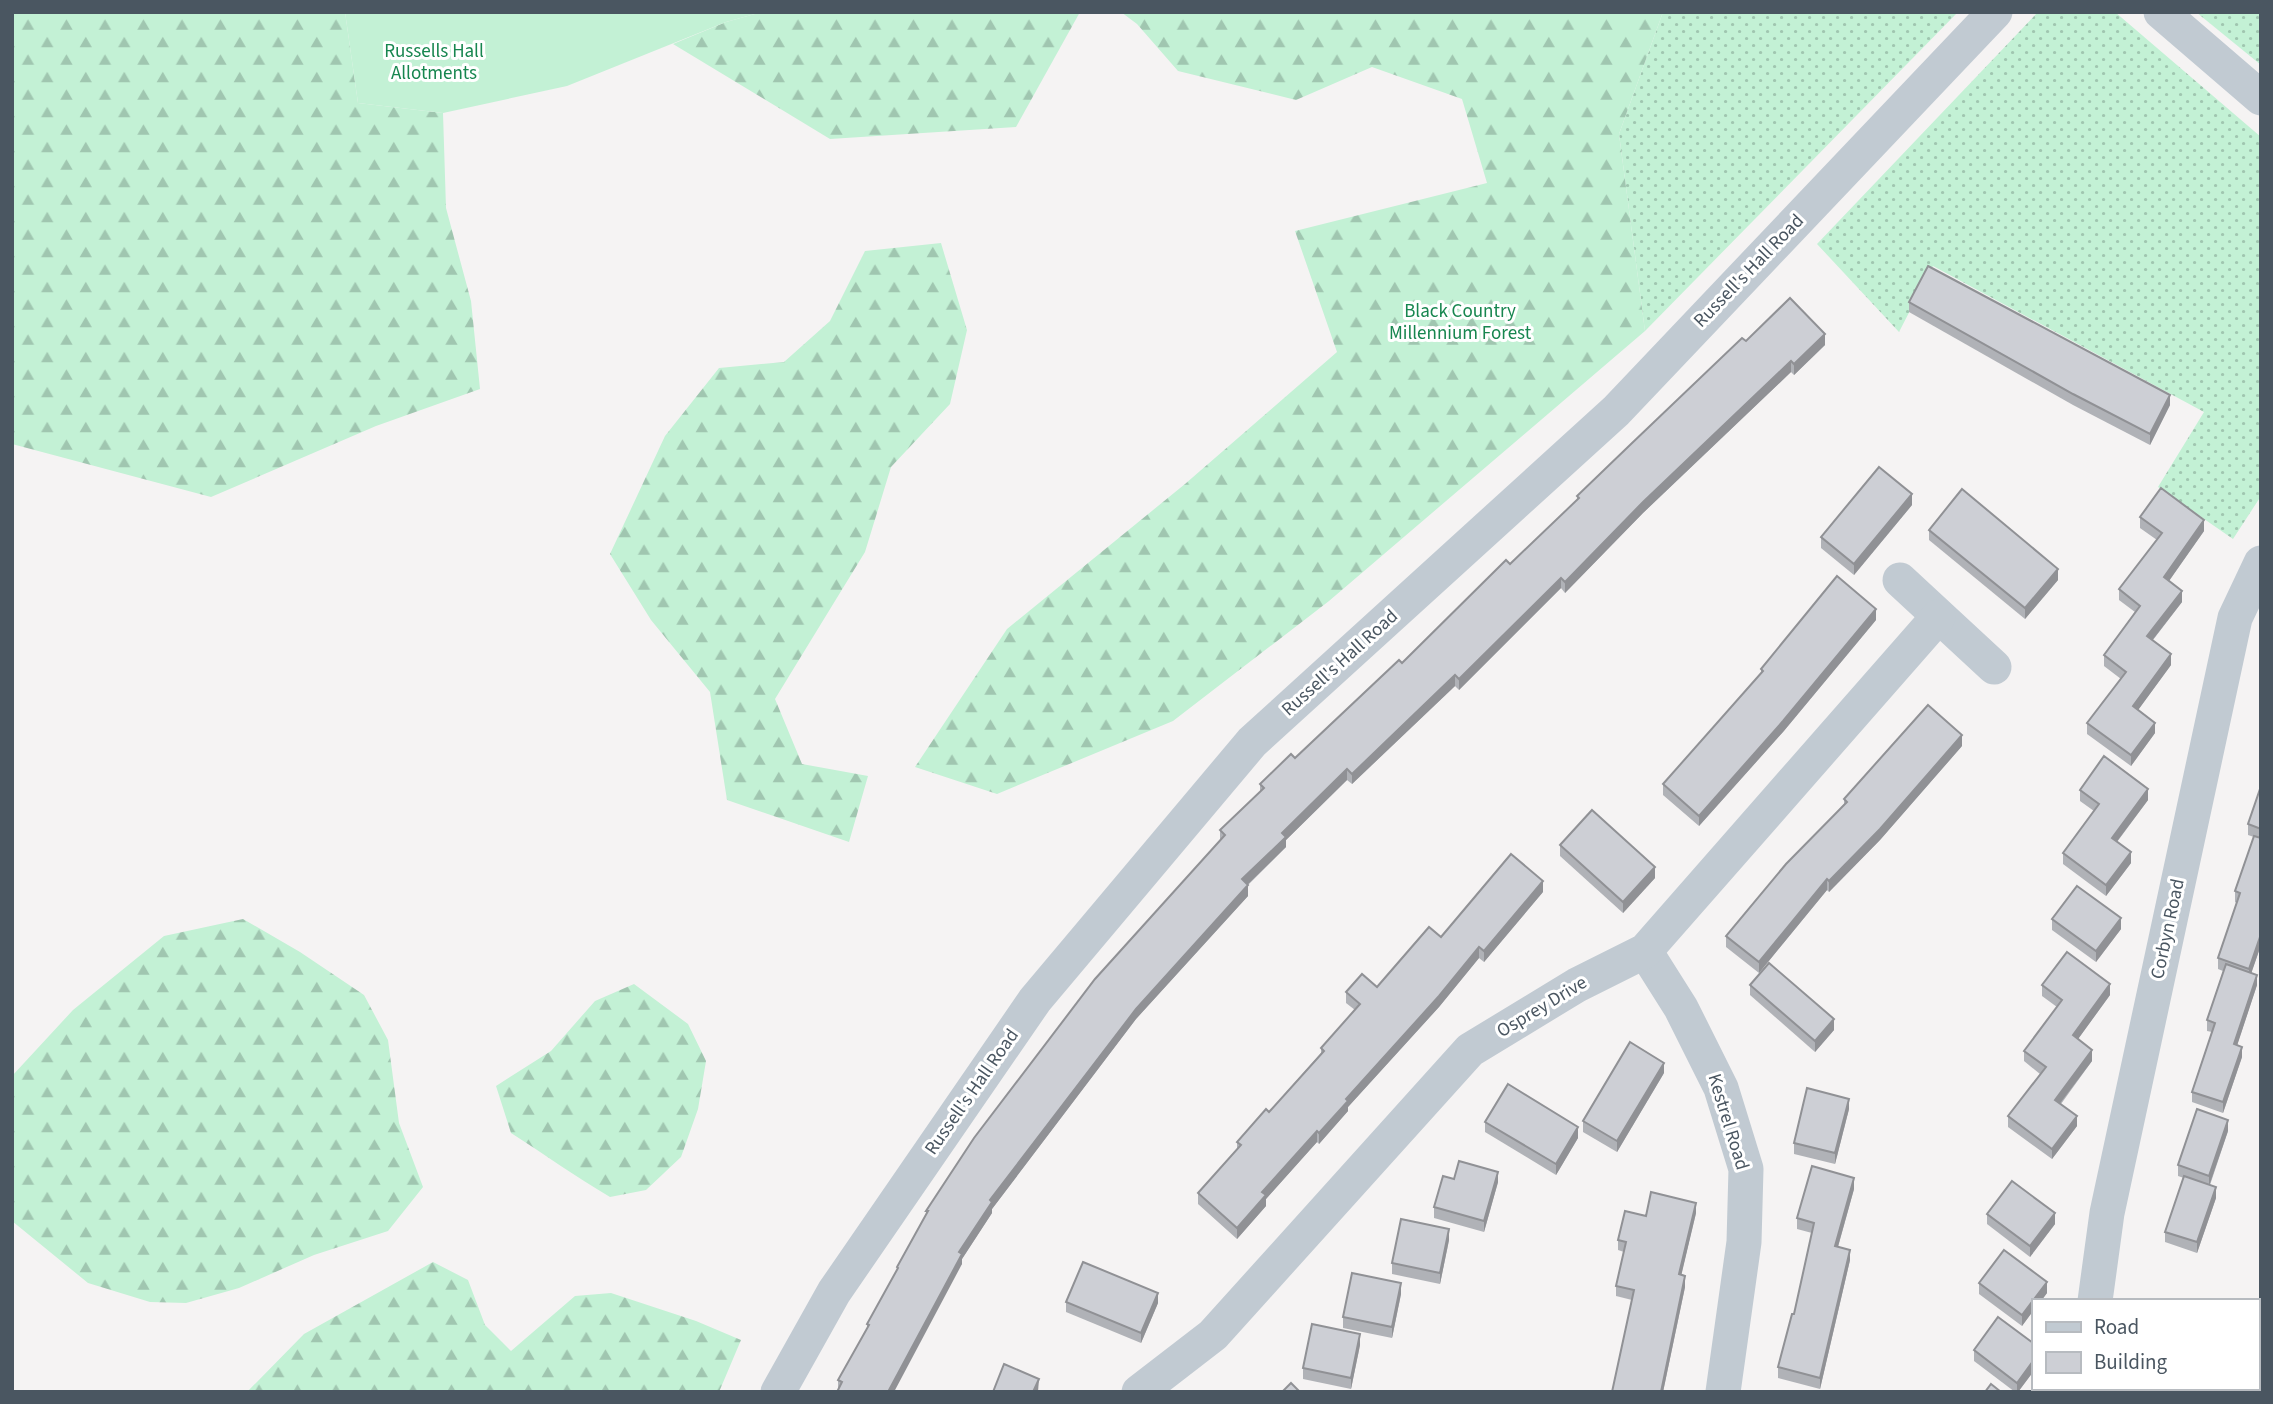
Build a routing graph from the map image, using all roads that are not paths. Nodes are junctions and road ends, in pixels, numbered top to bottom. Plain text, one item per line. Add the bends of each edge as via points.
1 (1996, 12) edge
2 (2161, 12) edge
3 (2261, 98) edge
4 (2261, 563) edge
5 (1900, 580) dead end
6 (1938, 617) junction
7 (1994, 667) dead end
8 (1645, 951) junction
9 (2095, 1299) edge
10 (778, 1392) edge
11 (1139, 1392) edge
12 (1723, 1392) edge

1 - 10 street, Russell's Hall Road via 1616,411 1252,743 1035,1000 834,1292
2 - 3 street
4 - 9 street, Corbyn Road via 2235,618 2107,1213
5 - 6 street
6 - 7 street
6 - 8 street, Osprey Drive
8 - 11 street, Osprey Drive via 1577,985 1470,1050 1213,1335
8 - 12 street, Kestrel Road via 1681,1008 1721,1087 1746,1169 1744,1242

